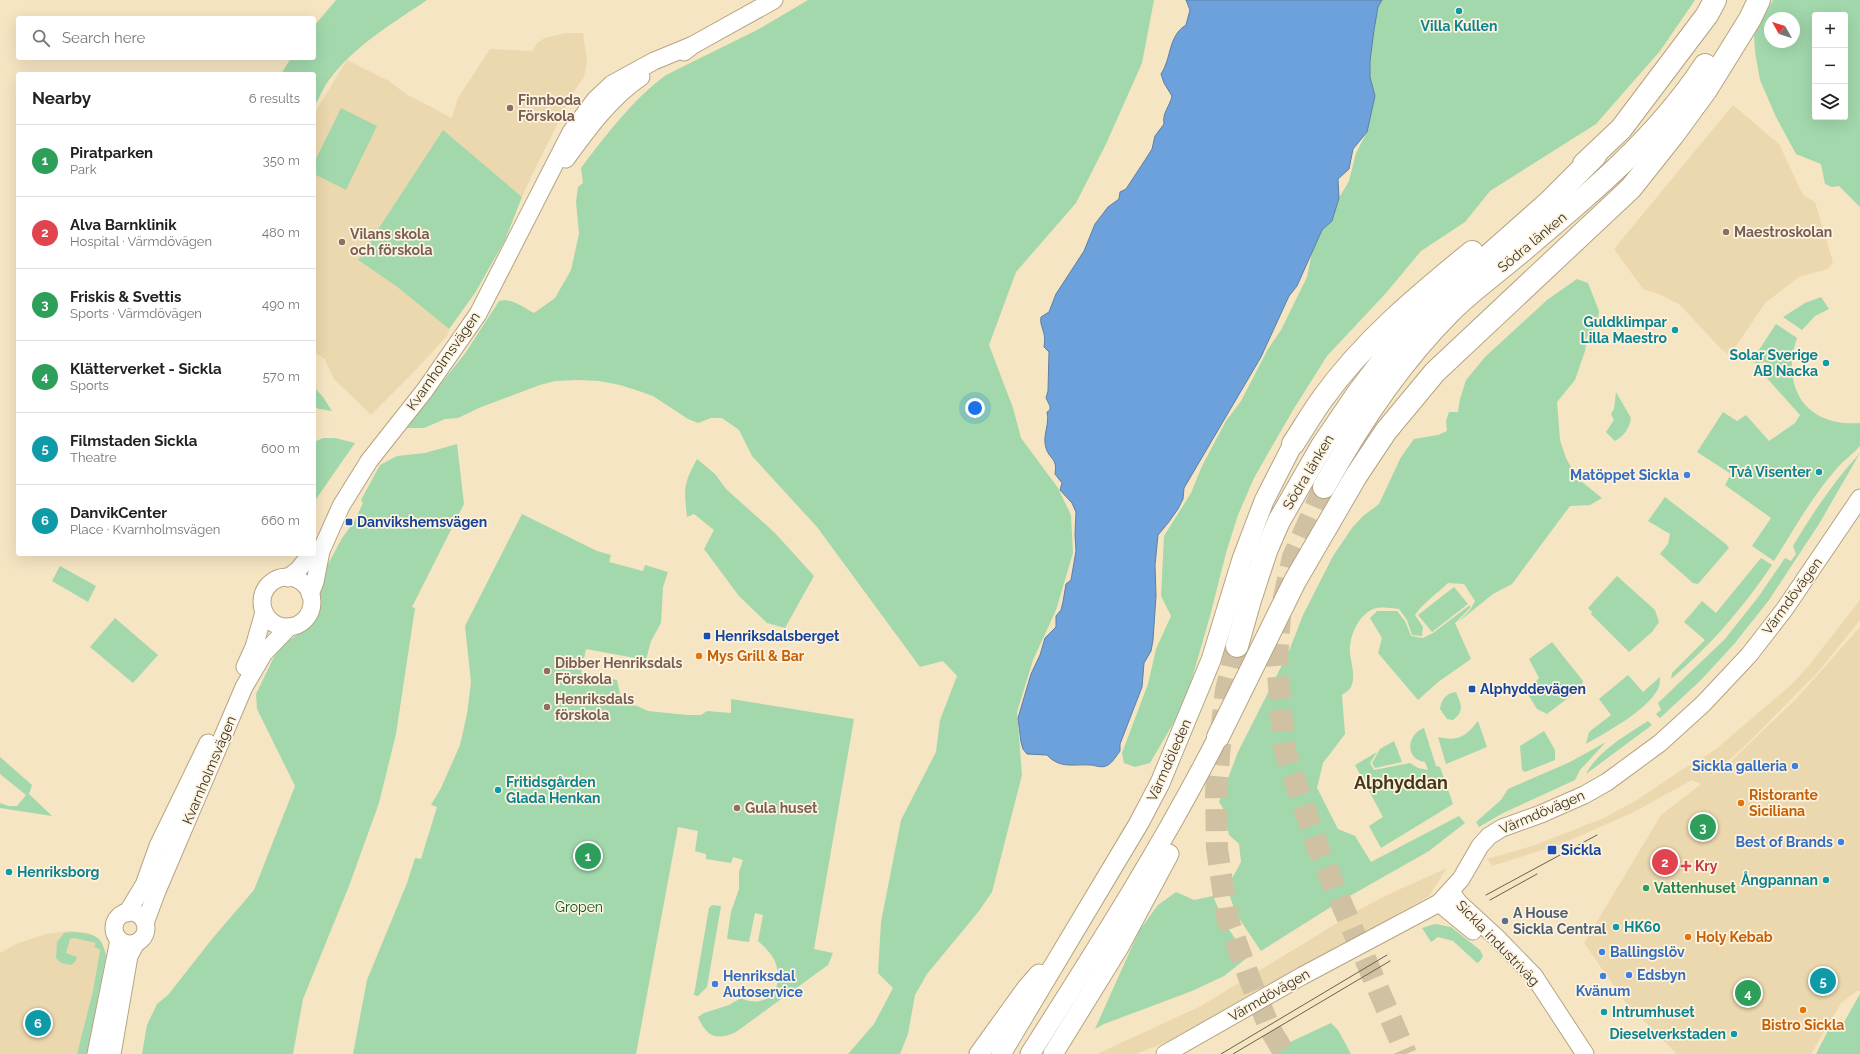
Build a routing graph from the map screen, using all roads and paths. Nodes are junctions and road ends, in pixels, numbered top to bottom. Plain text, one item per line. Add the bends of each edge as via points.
1 (774, 0) edge
2 (1715, 0) edge
3 (1743, 0) edge
4 (1759, 0) edge
5 (1595, 156) junction
6 (1293, 444) joint
7 (1324, 487) tunnel mouth
8 (1860, 498) edge
9 (333, 520) junction
10 (316, 544) edge
11 (309, 556) edge
12 (288, 578) junction
13 (310, 594) junction
14 (264, 612) junction
15 (289, 627) junction
16 (1237, 646) tunnel mouth
17 (1218, 737) joint
18 (1202, 769) junction
19 (1445, 898) junction
20 (126, 913) junction
21 (145, 923) junction
22 (1073, 935) junction
23 (119, 940) junction
24 (136, 943) junction
25 (96, 1054) edge
26 (112, 1054) edge
27 (978, 1054) edge
28 (1001, 1054) edge
29 (1030, 1054) edge
30 (1053, 1054) edge
31 (1165, 1054) edge
32 (1573, 1054) edge
33 (1585, 1054) edge

1 - 9 street, Kvarnholmsvägen via 693,45 674,51 640,68 605,90 571,132 478,314 425,390 369,461
2 - 5 highway via 1652,91
3 - 7 highway, Södra länken via 1719,44 1670,113 1600,185 1452,309 1404,363 1344,451
4 - 17 highway via 1706,90 1631,188 1435,372 1386,431 1356,476 1294,581
5 - 6 highway via 1427,289 1381,331 1350,363 1322,398
5 - 16 highway, Södra länken via 1393,347 1358,393 1322,446 1279,521 1266,551
6 - 22 main road, Värmdöleden via 1264,501 1242,559 1211,660 1160,783
8 - 19 street, Värmdövägen via 1784,610 1749,655 1703,704 1660,743 1607,782 1564,805 1502,828 1489,836 1480,846 1461,879
9 - 10 street, Kvarnholmsvägen
9 - 13 street, Kvarnholmsvägen via 321,551
11 - 12 street, Kvarnholmsvägen
12 - 13 street via 303,584
12 - 14 street, Kvarnholmsvägen via 277,579 264,591
13 - 15 street, Kvarnholmsvägen via 310,610 305,618
14 - 15 street via 275,624
14 - 20 street, Kvarnholmsvägen via 254,647 158,846 144,885
15 - 21 street, Kvarnholmsvägen via 264,653 244,687
17 - 18 main road
18 - 29 main road via 1117,917
18 - 30 main road via 1177,840 1119,947
19 - 31 street, Värmdövägen
19 - 32 street, Sickla industriväg via 1450,911 1526,982
19 - 33 street, Sickla industriväg via 1459,903 1534,976
20 - 21 street via 137,914
20 - 23 street via 120,915 114,926 114,932
21 - 24 street via 144,935
22 - 27 main road via 1026,989
22 - 28 main road, Värmdöleden
23 - 24 street
23 - 25 street
24 - 26 street via 130,956

